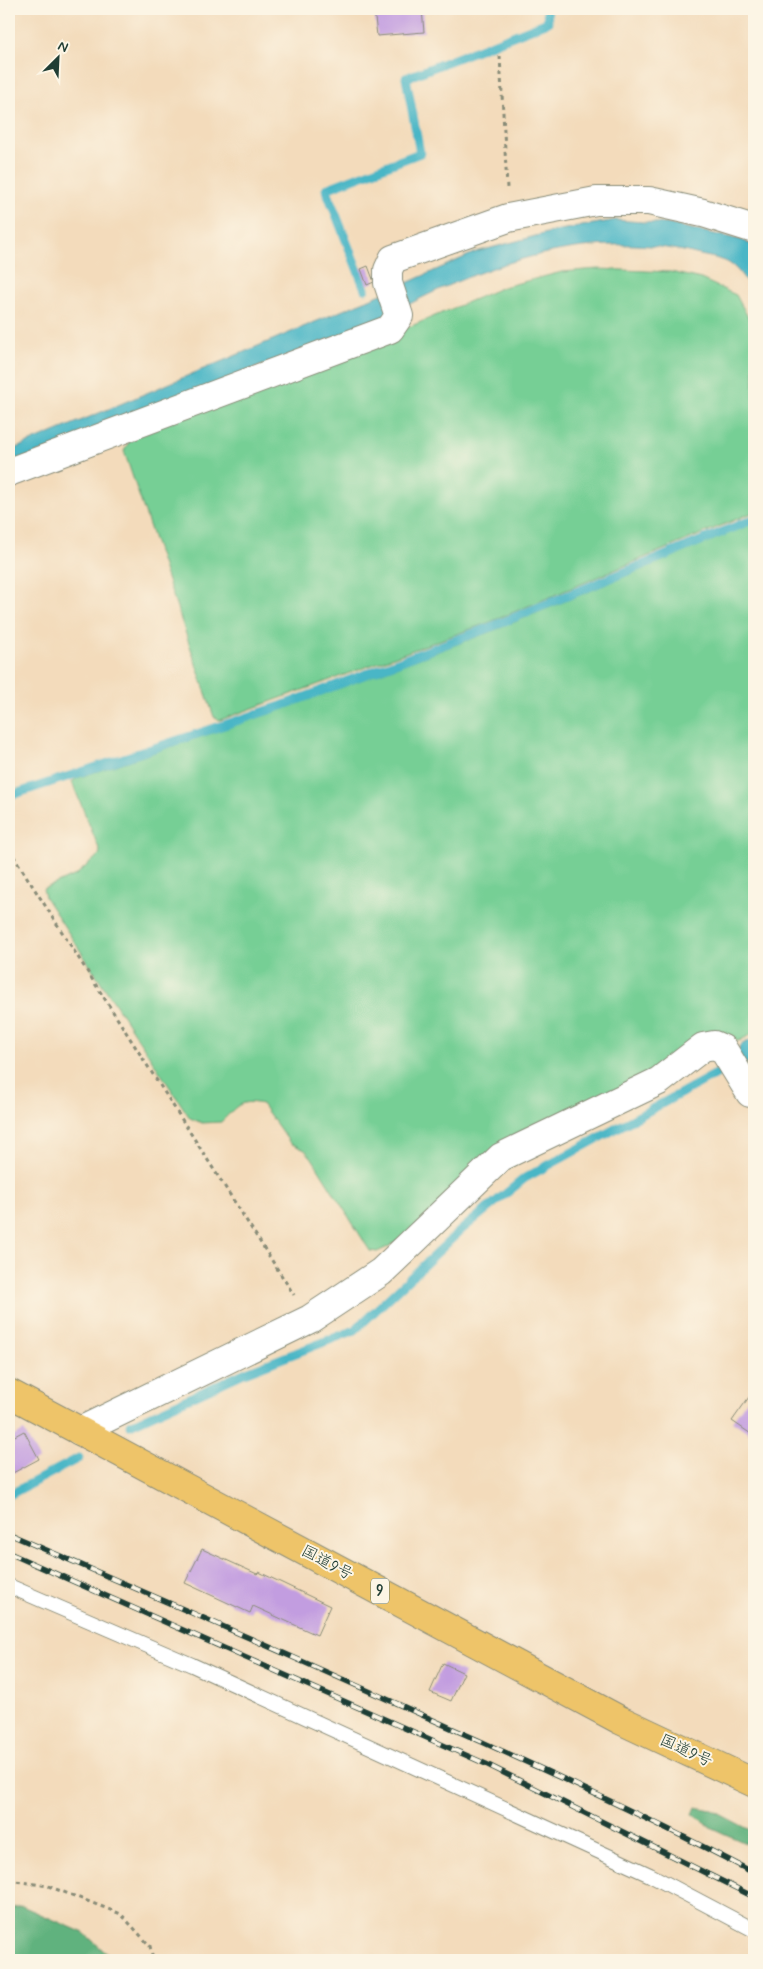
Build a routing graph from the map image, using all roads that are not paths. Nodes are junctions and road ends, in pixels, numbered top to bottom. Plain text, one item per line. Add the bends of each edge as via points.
1 (754, 230) edge
2 (9, 472) edge
3 (740, 1076) dead end
4 (9, 1393) edge
5 (80, 1431) junction
6 (9, 1586) edge
7 (754, 1783) edge
8 (754, 1930) edge

1 - 2 street via 703,213 649,201 596,201 508,218 393,259 388,270 388,284 399,316 390,328
3 - 5 street via 723,1048 714,1045 703,1047 659,1081 502,1157 381,1272 310,1319
4 - 5 highway, 国道9号 / 9
5 - 7 highway, 国道9号 / 9 via 620,1720
6 - 8 lane via 192,1664 650,1875

